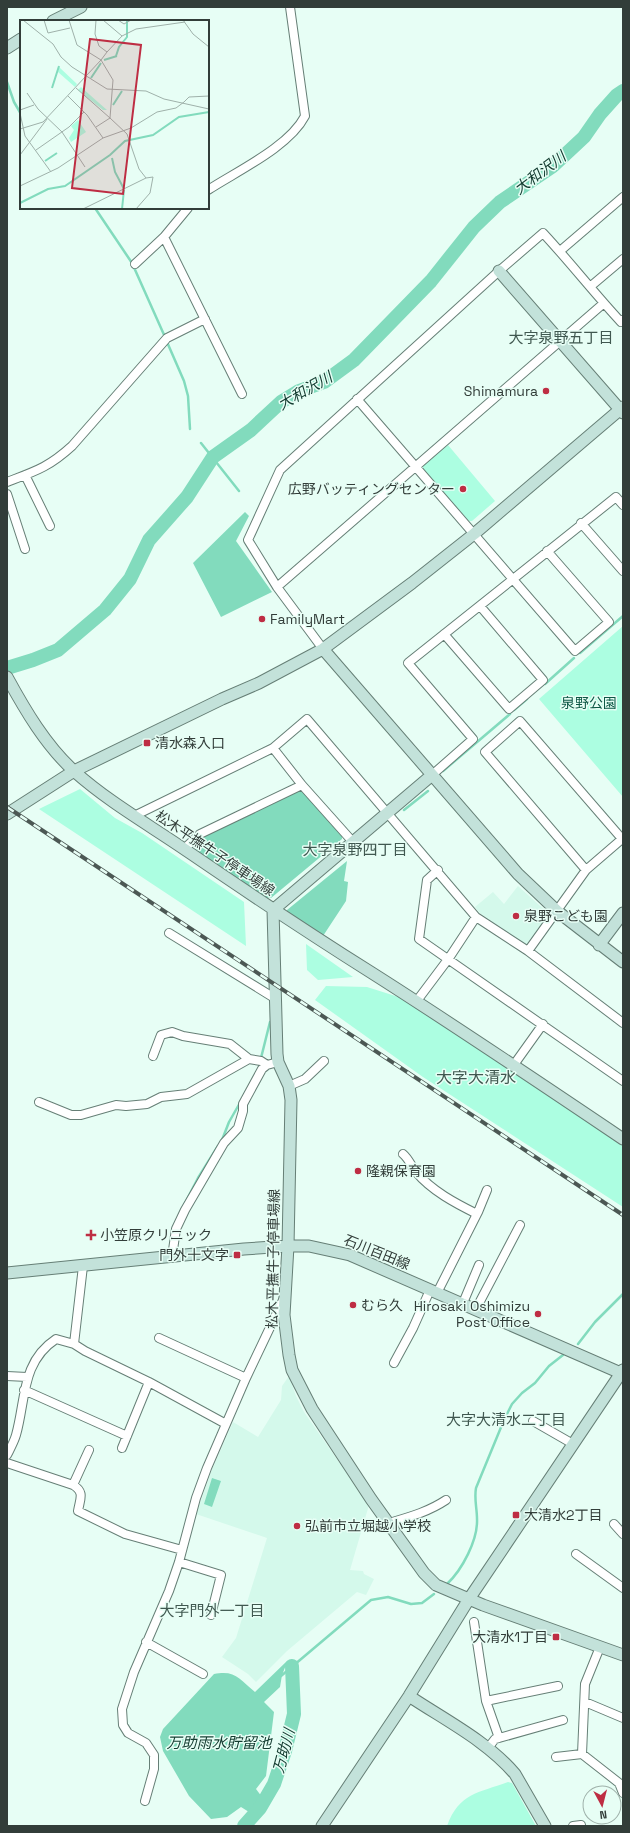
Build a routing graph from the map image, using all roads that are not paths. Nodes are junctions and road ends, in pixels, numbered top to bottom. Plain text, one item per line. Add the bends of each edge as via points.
1 (81, 7) edge
2 (290, 7) edge
3 (55, 20) edge
4 (20, 40) edge
5 (7, 48) edge
6 (209, 189) edge
7 (623, 198) edge
8 (187, 209) edge
9 (164, 237) junction
10 (560, 251) junction
11 (623, 259) edge
12 (135, 264) dead end
13 (499, 271) junction
14 (591, 286) junction
15 (604, 303) junction
16 (204, 319) junction
17 (623, 320) edge
18 (560, 342) junction
19 (242, 394) dead end
20 (357, 399) junction
21 (622, 410) edge
22 (416, 466) junction
23 (25, 475) junction
24 (7, 482) edge
25 (7, 494) edge
26 (623, 505) edge
27 (581, 524) junction
28 (50, 526) dead end
29 (474, 534) junction
30 (25, 549) dead end
31 (547, 551) junction
32 (623, 571) edge
33 (512, 578) junction
34 (277, 586) junction
35 (480, 606) junction
36 (444, 634) junction
37 (322, 649) junction
38 (7, 677) edge
39 (273, 748) junction
40 (74, 771) junction
41 (432, 775) junction
42 (302, 785) junction
43 (388, 813) junction
44 (7, 814) edge
45 (134, 816) junction
46 (622, 839) edge
47 (352, 842) junction
48 (184, 849) junction
49 (438, 870) junction
50 (586, 870) junction
51 (273, 910) junction
52 (557, 911) junction
53 (623, 913) edge
54 (476, 917) junction
55 (169, 933) dead end
56 (599, 945) junction
57 (528, 951) junction
58 (449, 958) junction
59 (623, 962) edge
60 (276, 999) junction
61 (416, 1002) junction
62 (623, 1023) edge
63 (542, 1024) junction
64 (152, 1056) dead end
65 (249, 1059) junction
66 (324, 1061) dead end
67 (278, 1062) junction
68 (267, 1066) junction
69 (513, 1066) junction
70 (623, 1081) edge
71 (289, 1086) junction
72 (39, 1102) dead end
73 (623, 1139) edge
74 (404, 1154) dead end
75 (487, 1190) dead end
76 (477, 1214) junction
77 (520, 1225) dead end
78 (288, 1246) junction
79 (172, 1257) junction
80 (479, 1265) dead end
81 (83, 1266) junction
82 (7, 1273) edge
83 (434, 1291) junction
84 (285, 1295) junction
85 (463, 1303) junction
86 (476, 1309) junction
87 (159, 1338) dead end
88 (74, 1344) junction
89 (394, 1363) dead end
90 (622, 1373) edge
91 (7, 1376) edge
92 (27, 1377) junction
93 (246, 1378) junction
94 (149, 1382) junction
95 (24, 1390) junction
96 (534, 1421) dead end
97 (226, 1424) junction
98 (127, 1436) junction
99 (573, 1444) junction
100 (122, 1448) dead end
101 (89, 1450) dead end
102 (7, 1455) edge
103 (7, 1463) edge
104 (73, 1485) junction
105 (446, 1500) dead end
106 (389, 1523) junction
107 (614, 1524) dead end
108 (623, 1534) edge
109 (182, 1550) junction
110 (576, 1554) dead end
111 (179, 1562) junction
112 (623, 1588) edge
113 (469, 1599) junction
114 (211, 1615) dead end
115 (474, 1622) dead end
116 (146, 1642) junction
117 (600, 1647) junction
118 (623, 1655) edge
119 (203, 1674) dead end
120 (558, 1686) dead end
121 (409, 1696) junction
122 (486, 1701) junction
123 (585, 1702) junction
124 (623, 1718) edge
125 (563, 1720) dead end
126 (499, 1738) junction
127 (488, 1748) junction
128 (582, 1754) junction
129 (556, 1757) dead end
130 (621, 1782) edge
131 (623, 1793) edge
132 (145, 1800) dead end
133 (322, 1826) edge
134 (545, 1826) edge

1 - 3 street
2 - 6 street via 305,116 300,125 276,147
4 - 5 street
7 - 10 street
8 - 9 street
9 - 12 street
9 - 16 street
10 - 13 street via 543,233
10 - 14 street
11 - 14 street
13 - 18 street
13 - 20 street
14 - 15 street
15 - 17 street via 621,322
15 - 18 street
16 - 19 street
16 - 23 street via 166,340 56,461
18 - 21 street
18 - 22 street
20 - 22 street
20 - 34 street via 280,470 248,540
21 - 29 street
22 - 29 street
22 - 34 street
23 - 24 street
23 - 28 street
25 - 30 street
26 - 27 street via 616,497
27 - 31 street
27 - 32 street
29 - 33 street
29 - 37 street
31 - 33 street
31 - 33 street via 609,622 575,651
33 - 35 street
34 - 37 street
35 - 36 street
35 - 36 street via 542,680 509,709
36 - 41 street via 408,663 473,738
37 - 40 street via 259,683
37 - 41 street
38 - 40 street, 松木平撫牛子停車場線 via 47,742
39 - 42 street
39 - 43 street via 307,719
39 - 45 street
40 - 44 street
40 - 45 street, 松木平撫牛子停車場線
41 - 43 street
41 - 52 street via 518,874
42 - 47 street
42 - 48 street via 200,834
43 - 47 street
43 - 49 street
45 - 48 street, 松木平撫牛子停車場線
46 - 50 street
46 - 50 street via 520,721 485,752
47 - 51 street
48 - 51 street, 松木平撫牛子停車場線
49 - 54 street
49 - 58 street via 427,880 420,939
50 - 52 street
51 - 60 street, 松木平撫牛子停車場線
51 - 61 street
52 - 56 street
52 - 57 street
53 - 56 street
54 - 57 street
54 - 58 street
55 - 60 street
56 - 59 street
57 - 62 street
58 - 61 street
58 - 63 street
60 - 67 street, 松木平撫牛子停車場線
61 - 69 street
63 - 69 street
63 - 70 street
64 - 65 street via 161,1035 172,1032 230,1044
65 - 68 street via 261,1061
65 - 72 street via 187,1094 161,1097 147,1104 116,1105 71,1115
66 - 71 street via 305,1079
67 - 68 street
67 - 71 street, 松木平撫牛子停車場線
68 - 79 street via 262,1069 243,1104 238,1128 224,1143 185,1210 176,1229
69 - 73 street
71 - 78 street, 松木平撫牛子停車場線 via 291,1100
74 - 76 street via 422,1179 449,1200
75 - 76 street
76 - 83 street
77 - 86 street via 516,1239
78 - 79 street, 石川百田線
78 - 83 street, 石川百田線 via 310,1246 350,1255
78 - 84 street, 松木平撫牛子停車場線
79 - 81 street, 石川百田線
80 - 85 street
81 - 82 street, 石川百田線
81 - 88 street
83 - 85 street, 石川百田線
83 - 89 street
84 - 93 street
84 - 106 street, 松木平撫牛子停車場線 via 284,1315 292,1370 312,1409
85 - 86 street, 石川百田線
86 - 90 street, 石川百田線
87 - 93 street
88 - 92 street via 56,1340 46,1346
88 - 94 street
90 - 99 street
91 - 92 street
92 - 95 street
93 - 97 street
94 - 97 street
94 - 98 street
95 - 98 street
95 - 102 street via 16,1435
96 - 99 street
97 - 109 street via 202,1483
98 - 100 street
99 - 113 street
101 - 104 street
103 - 104 street
104 - 109 street via 81,1494 78,1511 125,1534
105 - 106 street via 419,1514
106 - 113 street, 松木平撫牛子停車場線 via 424,1573 436,1585
107 - 108 street
109 - 111 street
110 - 112 street
111 - 114 street via 221,1575
111 - 116 street
113 - 117 street, 松木平撫牛子停車場線
113 - 121 street
115 - 122 street
116 - 119 street
116 - 132 street via 122,1709 123,1725 128,1733 146,1743 154,1755 154,1769
117 - 118 street, 松木平撫牛子停車場線
117 - 123 street via 586,1684
120 - 122 street
121 - 127 street
121 - 133 street
122 - 126 street
123 - 124 street
123 - 128 street
125 - 126 street
126 - 127 street
127 - 134 street via 515,1774
128 - 129 street
128 - 130 street
130 - 131 street

